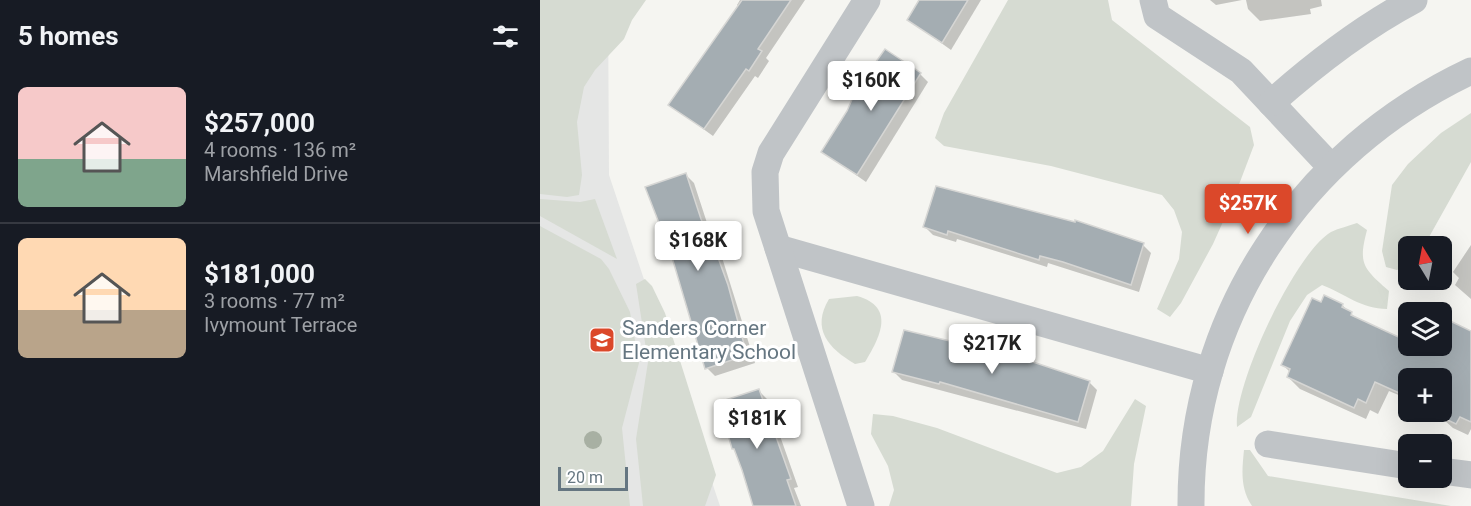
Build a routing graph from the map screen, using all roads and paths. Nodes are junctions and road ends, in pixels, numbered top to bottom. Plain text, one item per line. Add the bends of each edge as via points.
1 (867, 0) edge
2 (1153, 0) edge
3 (1414, 0) edge
4 (1471, 71) edge
5 (1271, 103) junction
6 (1332, 167) junction
7 (778, 248) junction
8 (1210, 371) junction
9 (1268, 444) dead end
10 (1398, 464) edge
11 (1452, 472) edge
12 (1471, 475) edge
13 (861, 506) edge
14 (1191, 506) edge

1 - 7 street via 771,153 764,192
2 - 5 street via 1157,16 1241,71
3 - 5 street via 1365,27 1318,61
4 - 6 street via 1398,112
5 - 6 street
6 - 8 street via 1274,236 1253,270 1227,323
7 - 8 street
7 - 13 street
8 - 14 street via 1196,435
9 - 10 street
11 - 12 street

